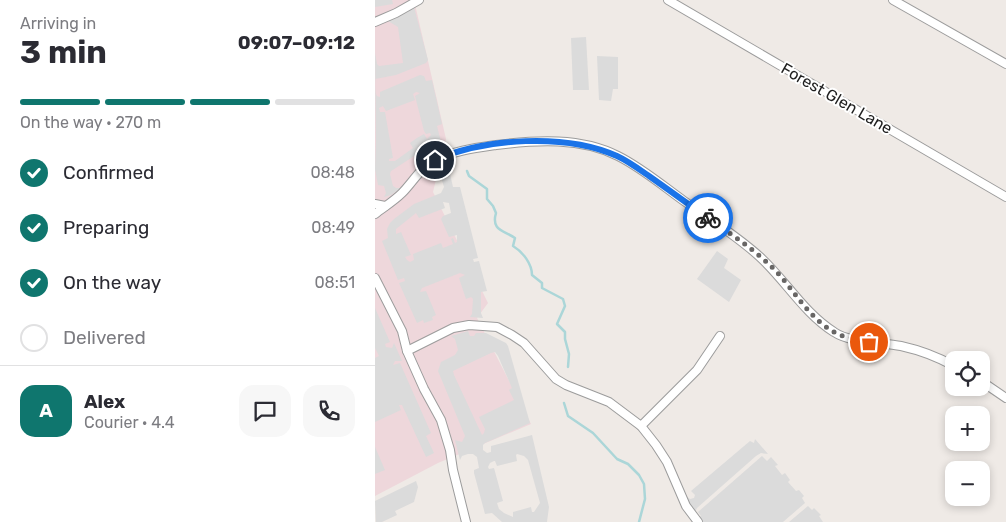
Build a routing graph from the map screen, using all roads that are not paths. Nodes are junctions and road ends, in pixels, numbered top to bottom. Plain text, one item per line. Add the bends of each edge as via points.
1 (419, 0) edge
2 (668, 0) edge
3 (893, 0) edge
4 (375, 22) edge
5 (1006, 64) edge
6 (1006, 197) edge
7 (375, 204) edge
8 (385, 206) junction
9 (375, 214) edge
10 (375, 278) edge
11 (719, 336) dead end
12 (407, 351) junction
13 (945, 362) edge
14 (990, 387) edge
15 (1006, 398) edge
16 (641, 426) junction
17 (466, 522) edge
18 (698, 522) edge

1 - 4 street
2 - 6 street, Forest Glen Lane
3 - 5 street
7 - 8 street
8 - 9 street
8 - 13 street via 430,163 448,155 516,142 559,141 592,147 618,156 744,242 775,270 821,323 837,334 901,346
10 - 12 street via 401,331
11 - 16 street via 697,370
12 - 16 street via 453,328 469,325 497,327 523,343 556,379 609,402
12 - 17 street via 441,420
14 - 15 street
16 - 18 street via 657,445 686,506

